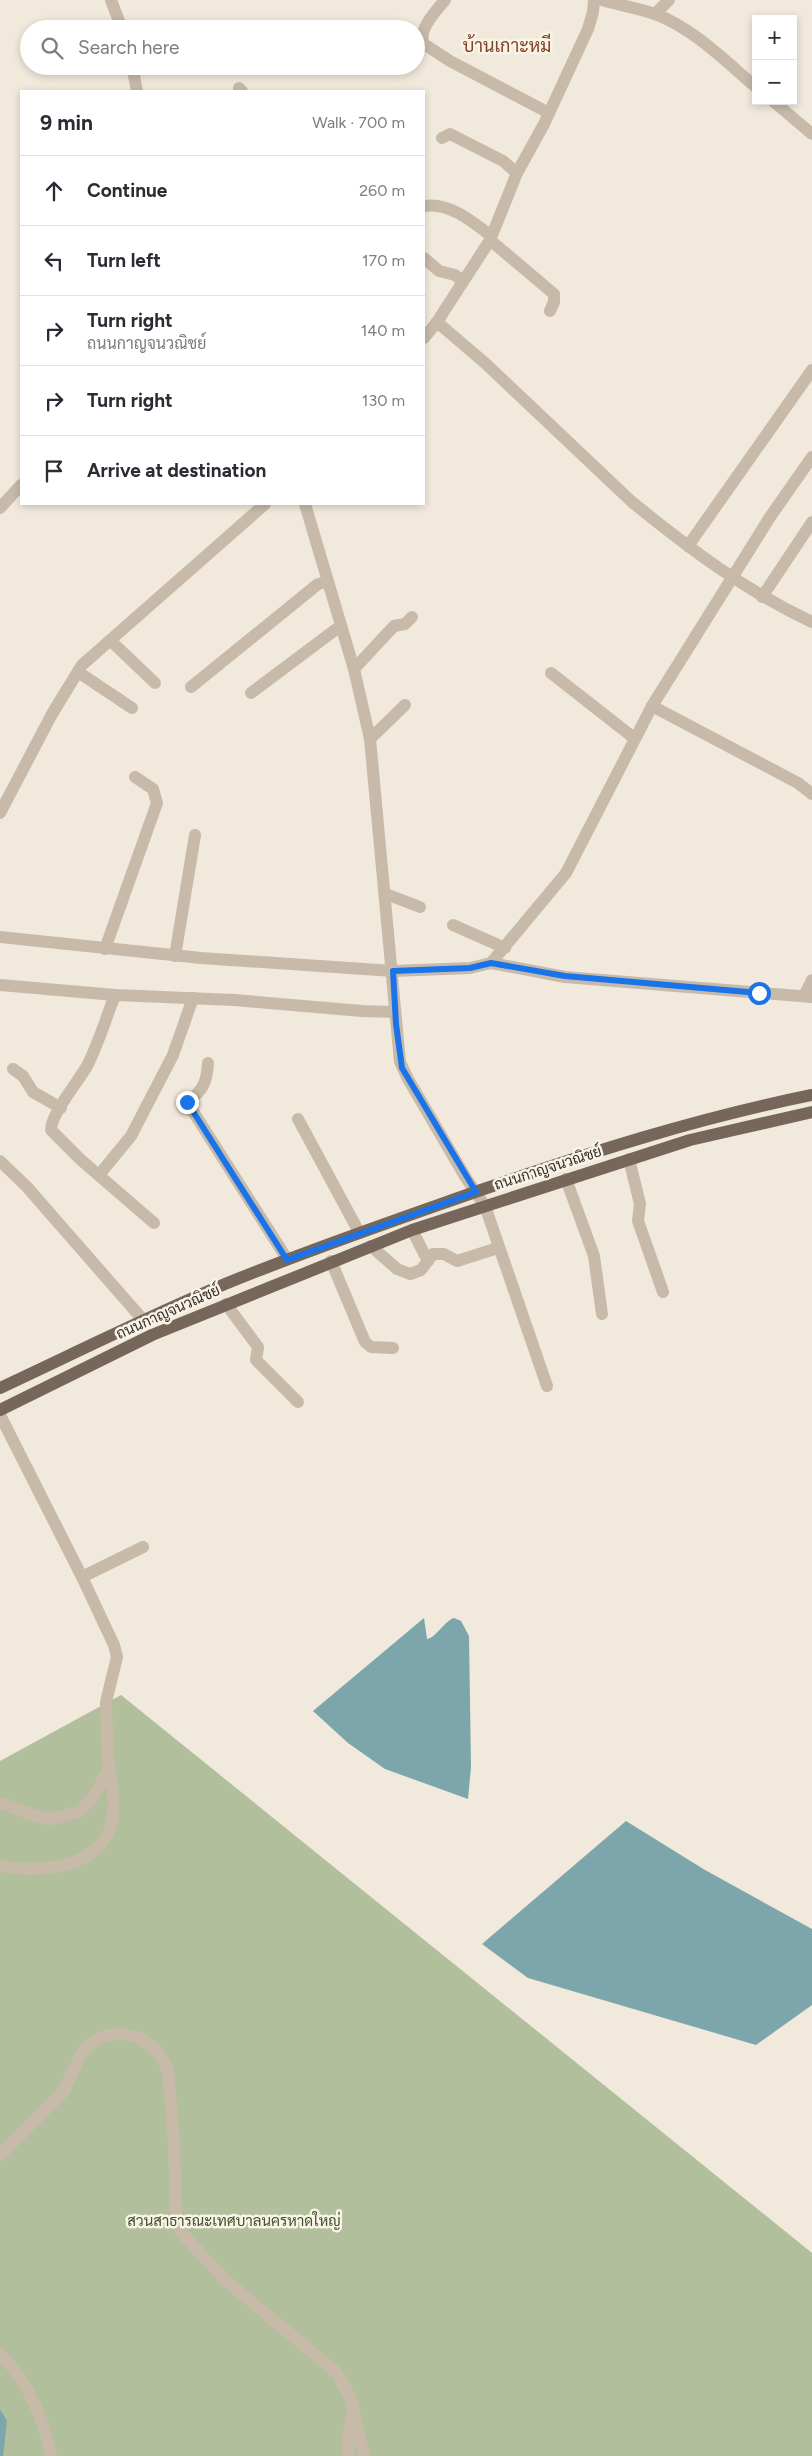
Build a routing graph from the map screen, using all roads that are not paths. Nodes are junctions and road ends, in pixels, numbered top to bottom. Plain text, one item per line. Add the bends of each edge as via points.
1 (444, 0) edge
2 (594, 0) edge
3 (602, 0) edge
4 (669, 0) edge
5 (115, 2) edge
6 (655, 14) junction
7 (120, 20) edge
8 (425, 28) edge
9 (425, 45) edge
10 (134, 75) edge
11 (752, 84) edge
12 (137, 90) edge
13 (778, 105) edge
14 (549, 113) junction
15 (812, 134) edge
16 (442, 138) dead end
17 (517, 173) junction
18 (425, 206) edge
19 (490, 238) junction
20 (425, 259) edge
21 (463, 281) junction
22 (550, 311) dead end
23 (437, 322) junction
24 (425, 337) edge
25 (812, 370) edge
26 (812, 457) edge
27 (20, 486) edge
28 (264, 505) edge
29 (305, 505) edge
30 (0, 508) edge
31 (812, 522) edge
32 (688, 546) junction
33 (732, 579) junction
34 (327, 582) junction
35 (762, 597) junction
36 (412, 617) dead end
37 (812, 622) edge
38 (341, 628) junction
39 (111, 641) junction
40 (354, 669) junction
41 (78, 672) junction
42 (551, 673) dead end
43 (155, 684) dead end
44 (191, 687) dead end
45 (251, 693) dead end
46 (405, 705) dead end
47 (652, 706) junction
48 (132, 708) dead end
49 (634, 738) junction
50 (370, 739) junction
51 (135, 777) dead end
52 (812, 794) edge
53 (0, 812) edge
54 (195, 835) dead end
55 (386, 894) junction
56 (420, 907) dead end
57 (453, 925) dead end
58 (0, 938) edge
59 (504, 948) junction
60 (105, 949) junction
61 (175, 956) junction
62 (491, 963) junction
63 (393, 971) junction
64 (812, 980) edge
65 (0, 985) edge
66 (115, 995) junction
67 (808, 996) edge
68 (193, 998) junction
69 (395, 1012) junction
70 (208, 1063) dead end
71 (13, 1069) dead end
72 (812, 1095) edge
73 (61, 1108) junction
74 (812, 1112) edge
75 (298, 1119) dead end
76 (629, 1159) junction
77 (0, 1161) edge
78 (99, 1175) junction
79 (566, 1178) junction
80 (476, 1192) junction
81 (485, 1206) junction
82 (154, 1223) dead end
83 (412, 1230) junction
84 (359, 1232) junction
85 (371, 1246) junction
86 (498, 1248) junction
87 (287, 1260) junction
88 (331, 1261) junction
89 (428, 1261) junction
90 (663, 1292) dead end
91 (226, 1304) junction
92 (602, 1314) dead end
93 (144, 1321) junction
94 (393, 1348) dead end
95 (546, 1386) dead end
96 (0, 1388) edge
97 (298, 1402) dead end
98 (0, 1410) edge
99 (0, 1415) edge
100 (143, 1547) dead end
101 (82, 1577) junction
102 (109, 1762) junction
103 (0, 1803) edge
104 (0, 1866) edge
105 (0, 2155) edge
106 (0, 2354) edge
107 (353, 2412) junction
108 (51, 2456) edge
109 (348, 2456) edge
110 (364, 2456) edge

1 - 8 street
2 - 14 street via 590,23
3 - 6 street
4 - 6 street
5 - 7 street
6 - 11 street via 692,34
9 - 14 street
10 - 12 street
13 - 15 street
14 - 17 street
16 - 17 street via 450,134 503,161
17 - 19 street
18 - 19 street via 454,211
19 - 21 street
19 - 22 street via 552,291 555,297
20 - 21 street via 439,270
21 - 23 street
23 - 24 street
23 - 32 street via 632,502
25 - 32 street
26 - 33 street
27 - 30 street
28 - 39 street
29 - 34 street
31 - 35 street
32 - 33 street
33 - 35 street
33 - 47 street
34 - 38 street
34 - 44 street via 318,584
35 - 37 street
36 - 40 street via 405,624 394,626
38 - 40 street
38 - 45 street
39 - 41 street via 88,659
39 - 43 street
40 - 50 street
41 - 48 street
41 - 53 street
42 - 49 street
46 - 50 street
47 - 49 street
47 - 52 street via 798,783
49 - 59 street via 566,873
50 - 55 street
51 - 60 street via 153,789 157,803
54 - 61 street
55 - 56 street
55 - 63 street
57 - 59 street
58 - 60 street
59 - 62 street
60 - 61 street
61 - 63 street
62 - 63 street via 470,968
62 - 67 street via 565,976
63 - 69 street
64 - 67 street
65 - 66 street
66 - 68 street
66 - 73 street via 89,1063
68 - 69 street
68 - 78 street via 173,1056 131,1136
69 - 80 street via 404,1074
70 - 87 street via 207,1080 200,1093 187,1102
71 - 73 street via 23,1076 33,1092
72 - 80 main road, ถนนกาญจนวณิชย์ via 690,1123 545,1167
73 - 78 street via 51,1131
74 - 76 main road, ถนนกาญจนวณิชย์ via 690,1140
75 - 84 street
76 - 79 main road, ถนนกาญจนวณิชย์
76 - 90 street via 640,1204 638,1221
77 - 93 street
78 - 82 street
79 - 81 main road, ถนนกาญจนวณิชย์
79 - 92 street via 594,1256
80 - 81 street
80 - 84 main road, ถนนกาญจนวณิชย์
81 - 83 main road, ถนนกาญจนวณิชย์
81 - 86 street
83 - 85 main road, ถนนกาญจนวณิชย์
83 - 89 street
84 - 87 main road, ถนนกาญจนวณิชย์
85 - 88 main road, ถนนกาญจนวณิชย์
85 - 89 street via 406,1274 418,1272
86 - 89 street via 457,1261 436,1253
86 - 95 street
87 - 93 main road, ถนนกาญจนวณิชย์
88 - 91 main road, ถนนกาญจนวณิชย์
88 - 94 street via 364,1342 370,1347
91 - 97 street via 258,1347 256,1360
91 - 98 main road, ถนนกาญจนวณิชย์ via 152,1335
93 - 96 main road, ถนนกาญจนวณิชย์
99 - 101 street
100 - 101 street
101 - 102 street via 117,1657 106,1702
102 - 103 street via 93,1798 78,1812 52,1819 42,1818
102 - 104 street via 112,1820 108,1835 88,1856 50,1867
105 - 107 street via 64,2091 81,2054 91,2043 107,2035 123,2034 150,2044 160,2054 168,2070 176,2216 181,2232 225,2280 336,2372 350,2398
106 - 108 street via 16,2372 46,2435
107 - 109 street
107 - 110 street

